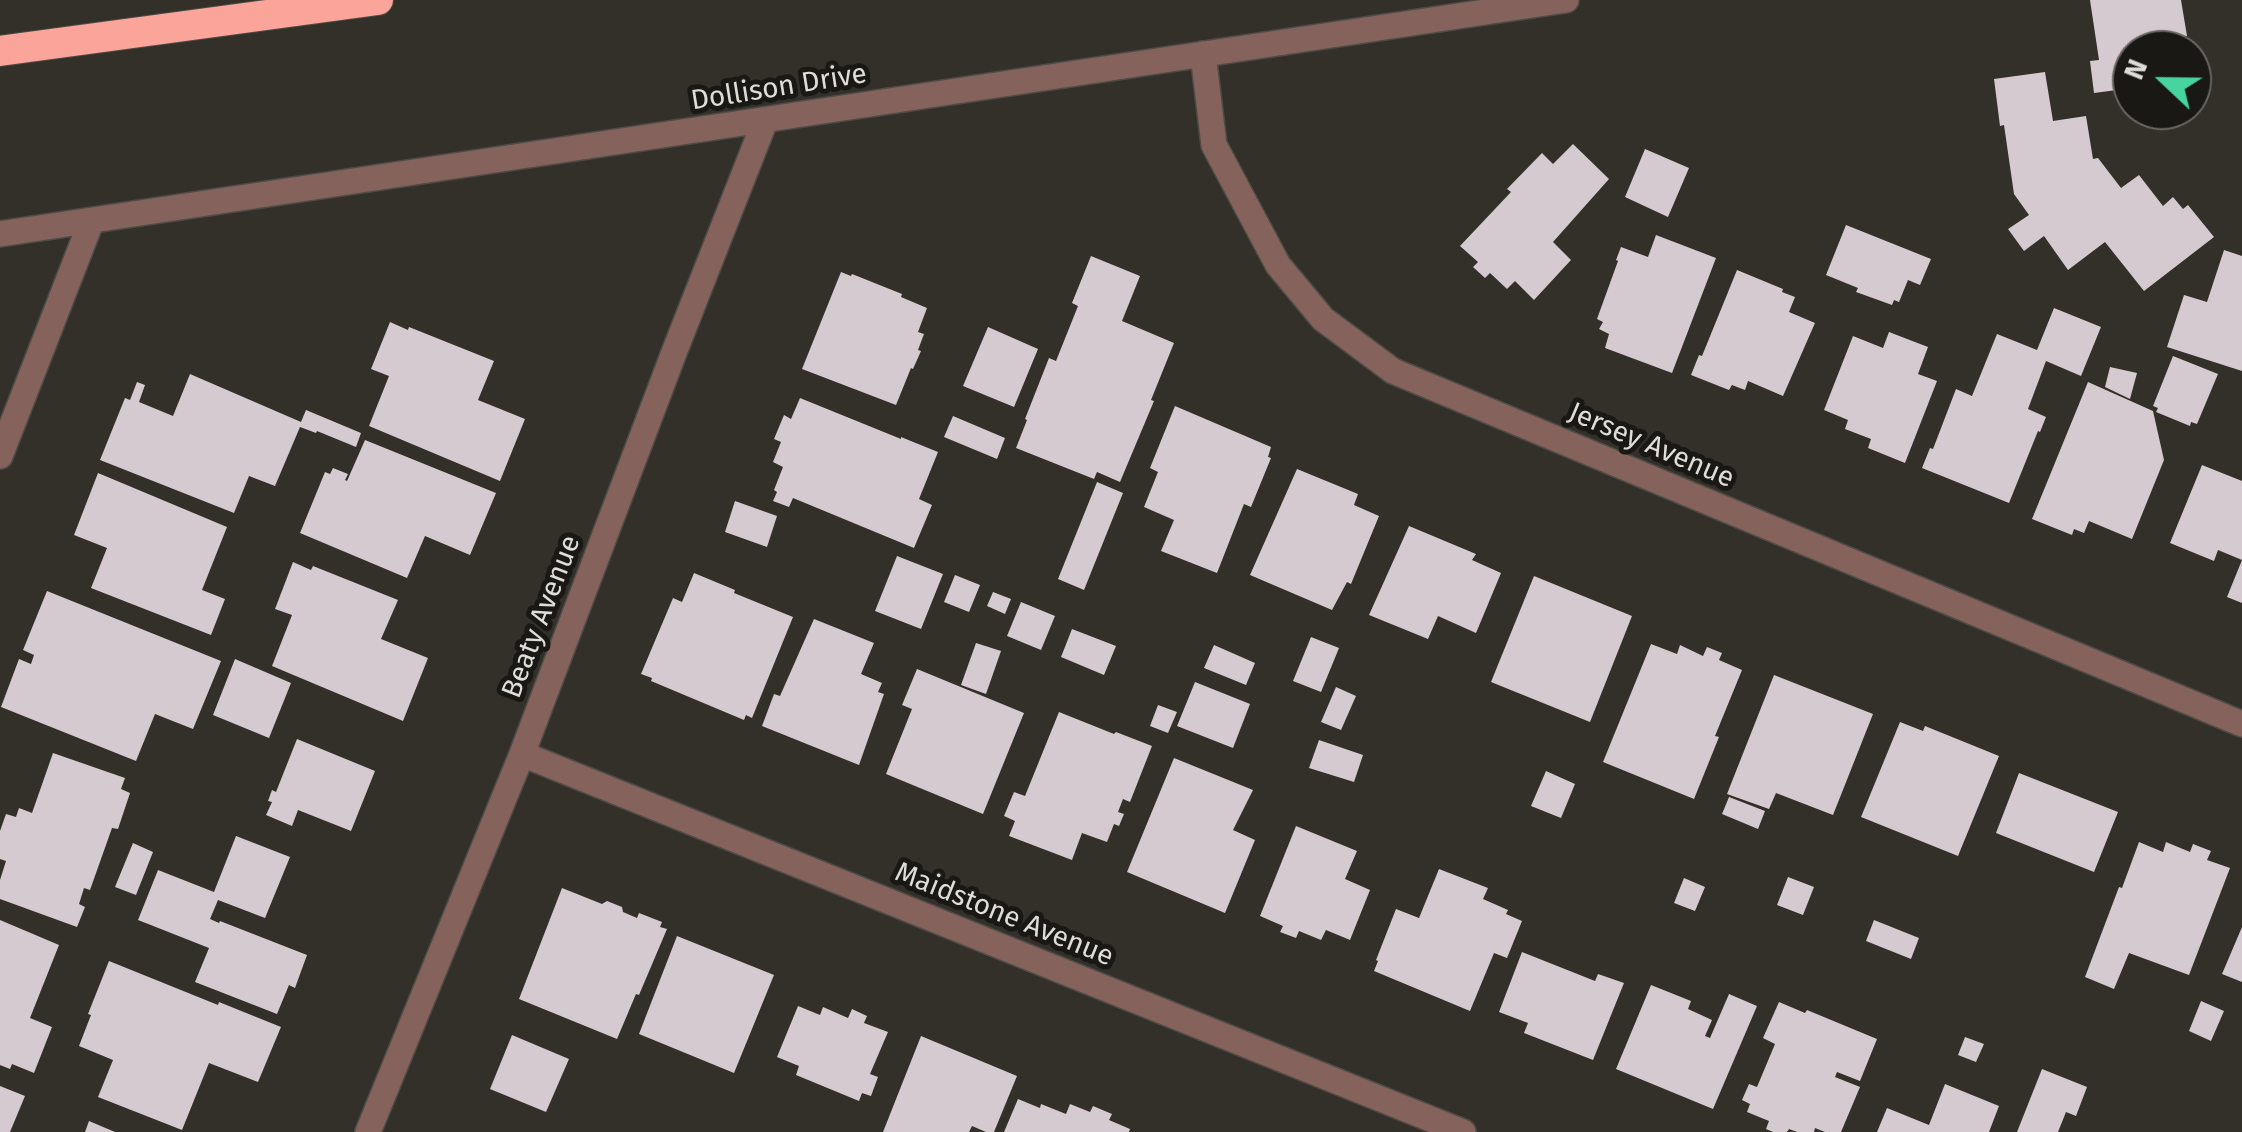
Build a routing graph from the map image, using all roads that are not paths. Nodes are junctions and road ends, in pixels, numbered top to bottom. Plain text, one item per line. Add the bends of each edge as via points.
1 (378, 0) edge
2 (1566, 0) edge
3 (0, 51) edge
4 (1203, 54) junction
5 (765, 121) junction
6 (92, 222) junction
7 (0, 234) edge
8 (0, 456) edge
9 (2242, 724) edge
10 (522, 754) junction
11 (368, 1132) edge
12 (1463, 1132) edge

1 - 3 highway
2 - 4 street, Dollison Drive
4 - 5 street, Dollison Drive
4 - 9 street, Jersey Avenue via 1214,145 1278,264 1323,319 1393,371
5 - 6 street, Dollison Drive
5 - 10 street, Beaty Avenue
6 - 7 street, Dollison Drive
6 - 8 street
10 - 11 street, Beaty Avenue
10 - 12 street, Maidstone Avenue

